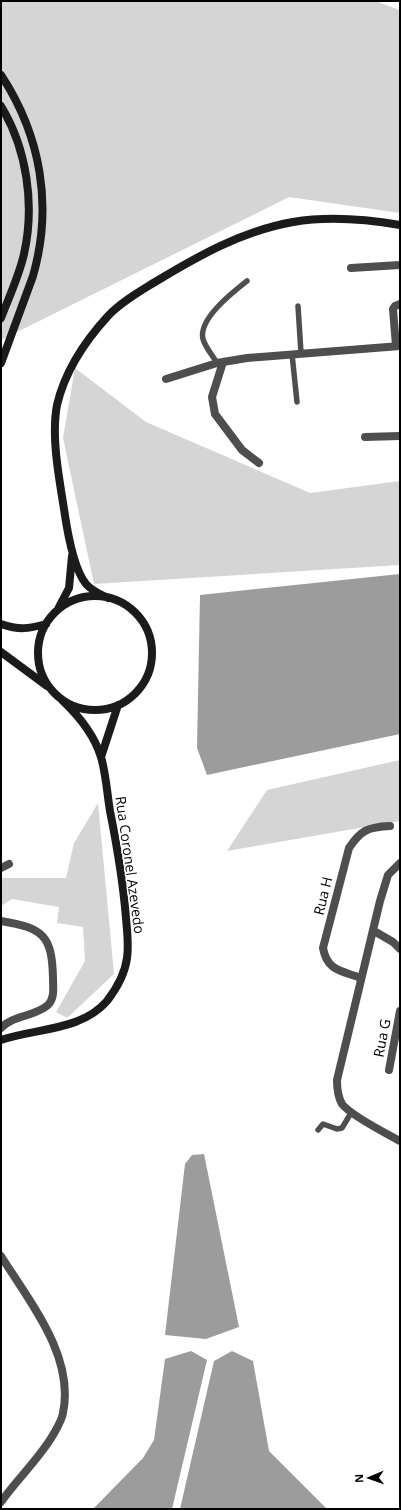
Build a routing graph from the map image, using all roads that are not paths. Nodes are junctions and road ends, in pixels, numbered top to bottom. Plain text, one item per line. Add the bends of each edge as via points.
1 (1, 76) edge
2 (1, 106) edge
3 (400, 225) edge
4 (400, 265) edge
5 (351, 268) dead end
6 (247, 281) dead end
7 (400, 304) edge
8 (298, 306) dead end
9 (1, 318) edge
10 (398, 346) edge
11 (301, 353) junction
12 (292, 354) junction
13 (1, 363) edge
14 (220, 363) junction
15 (166, 379) dead end
16 (297, 402) dead end
17 (400, 436) edge
18 (365, 437) dead end
19 (259, 463) dead end
20 (72, 553) junction
21 (108, 598) junction
22 (58, 610) junction
23 (1, 624) edge
24 (46, 624) junction
25 (1, 652) edge
26 (50, 688) junction
27 (62, 700) junction
28 (118, 706) junction
29 (101, 757) junction
30 (390, 826) dead end
31 (400, 863) edge
32 (10, 864) dead end
33 (1, 868) edge
34 (1, 921) edge
35 (374, 931) junction
36 (400, 949) edge
37 (361, 978) junction
38 (400, 1011) edge
39 (1, 1028) edge
40 (1, 1040) edge
41 (389, 1070) dead end
42 (351, 1114) junction
43 (318, 1130) dead end
44 (400, 1141) edge
45 (1, 1256) edge
46 (1, 1502) edge

1 - 13 main road via 30,131 40,173 42,229 33,276
2 - 9 main road via 16,135 25,167 28,220 24,254
3 - 20 main road via 356,219 326,219 293,222 250,234 231,240 191,260 133,296 109,315 73,363 61,392 56,413 59,468
4 - 5 street
6 - 14 lane via 224,300 205,326 203,339
7 - 10 street via 393,309
8 - 11 lane
10 - 11 street
11 - 12 street
12 - 14 street via 256,356
12 - 16 lane
14 - 15 street
14 - 19 street via 212,397 215,414 242,450
17 - 18 street
20 - 21 main road via 86,584
20 - 22 main road via 70,588
21 - 22 main road via 90,596 73,600
21 - 28 main road via 135,613 150,640 151,656 142,686
22 - 24 main road
23 - 24 main road via 28,629
24 - 26 main road via 39,640 38,657 42,674
25 - 26 main road
26 - 27 main road
27 - 28 main road via 75,707 89,710 104,710
27 - 29 main road via 86,726
28 - 29 main road
29 - 40 main road, Rua Coronel Azevedo via 125,905 128,948 122,978 107,1001 80,1021
30 - 37 street, Rua H via 366,830 356,837 348,848 324,948 328,963
31 - 35 street via 388,875
32 - 33 street
34 - 39 street via 32,929 45,937 51,949 53,988 51,1001 47,1005
35 - 36 street
35 - 37 street
37 - 42 street via 337,1080 337,1092
38 - 41 street, Rua G
42 - 43 lane via 342,1128 337,1129 323,1124
42 - 44 street
45 - 46 street via 52,1340 60,1360 65,1396 63,1414 53,1435

